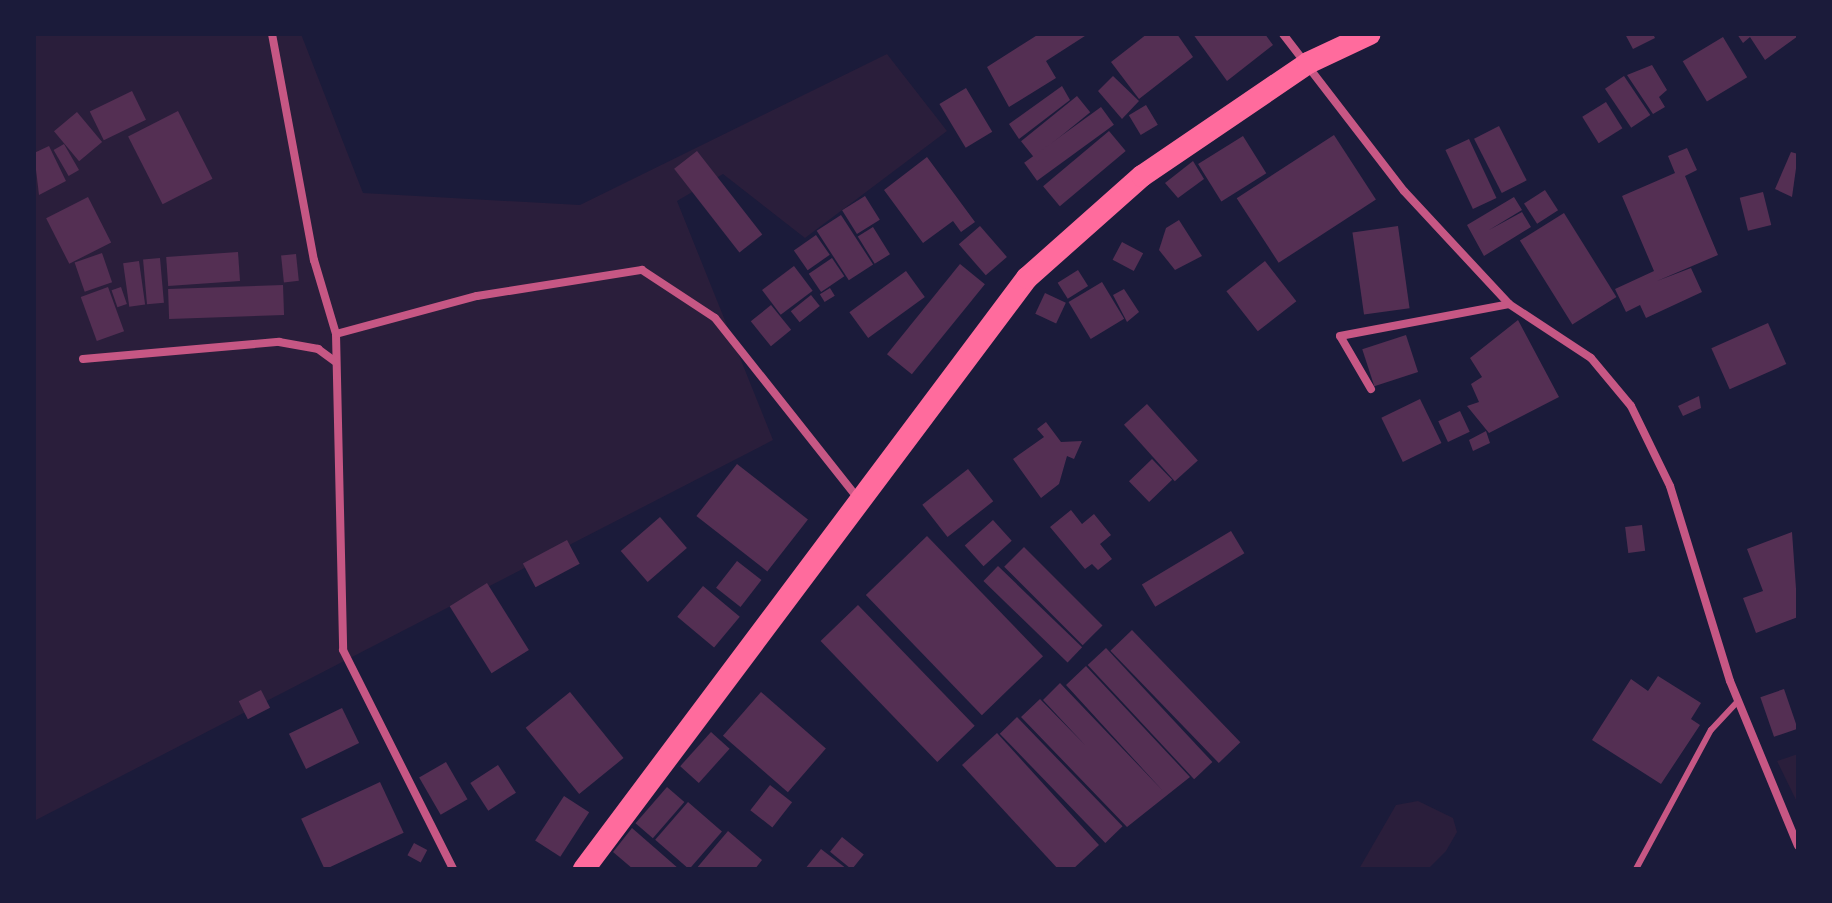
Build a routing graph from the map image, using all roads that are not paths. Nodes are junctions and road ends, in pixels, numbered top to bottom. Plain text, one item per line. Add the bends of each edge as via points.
1 (272, 34) edge
2 (1283, 34) edge
3 (1370, 34) edge
4 (1308, 63) junction
5 (1509, 304) junction
6 (336, 334) junction
7 (83, 359) dead end
8 (336, 362) junction
9 (1371, 389) dead end
10 (857, 497) junction
11 (1738, 701) junction
12 (1798, 846) edge
13 (453, 869) edge
14 (584, 869) edge
15 (1636, 869) edge

1 - 6 street via 314,260
2 - 4 street
3 - 4 highway
4 - 5 street via 1404,191
4 - 10 highway via 1142,176 1027,278
5 - 9 street via 1340,336
5 - 11 street via 1591,358 1631,406 1670,486
6 - 8 street
6 - 10 street via 477,296 642,270 715,318
7 - 8 street via 279,342 318,349
8 - 13 street via 343,650
10 - 14 highway
11 - 12 street
11 - 15 lane via 1711,730

